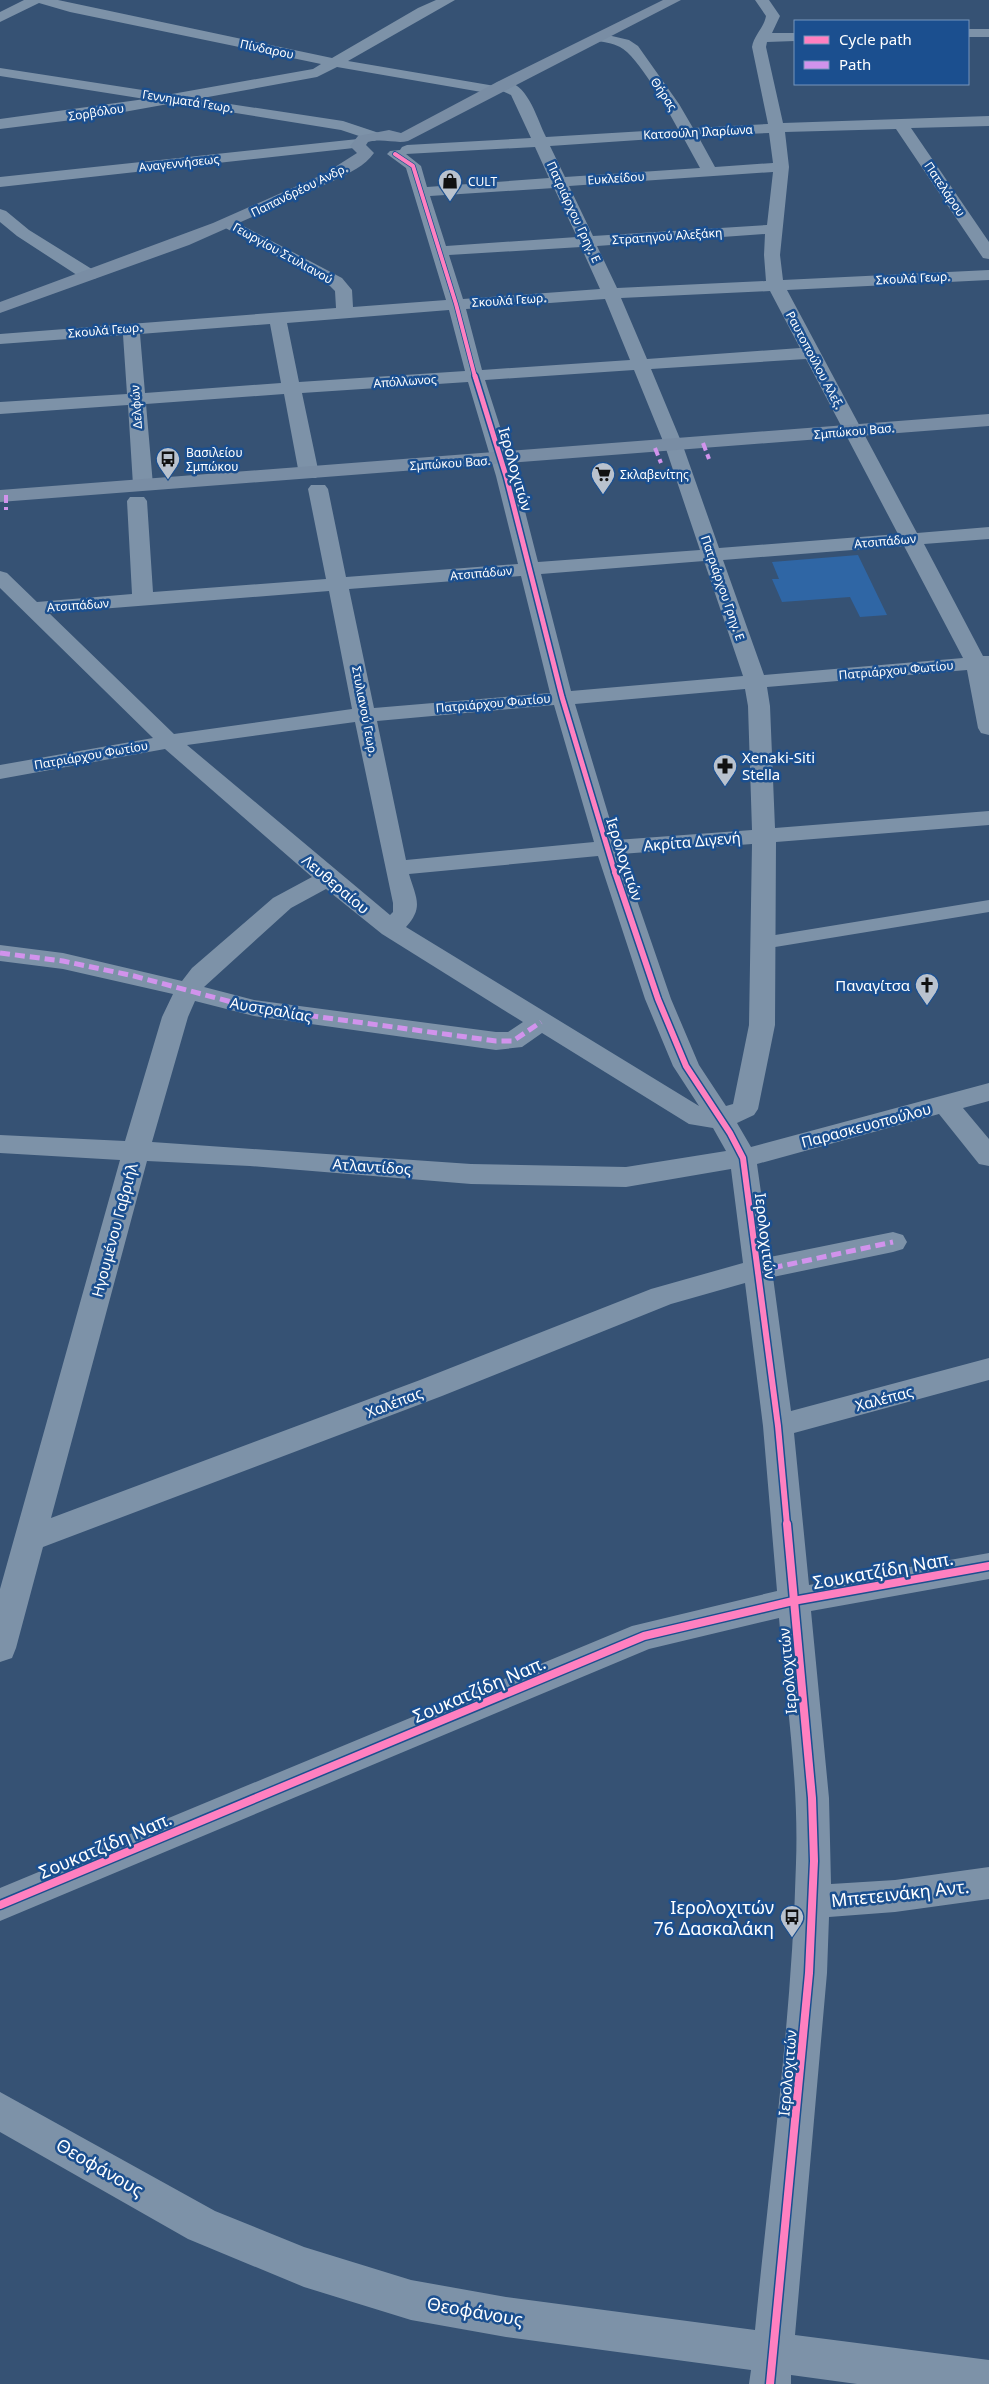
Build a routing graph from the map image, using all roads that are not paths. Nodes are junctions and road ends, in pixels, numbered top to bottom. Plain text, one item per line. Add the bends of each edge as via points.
1 (34, 0) edge
2 (44, 0) edge
3 (448, 0) edge
4 (674, 0) edge
5 (762, 0) edge
6 (0, 18) edge
7 (989, 33) edge
8 (969, 34) edge
9 (599, 37) junction
10 (794, 37) edge
11 (761, 38) junction
12 (336, 64) junction
13 (0, 72) edge
14 (497, 88) junction
15 (173, 99) junction
16 (989, 121) edge
17 (0, 124) edge
18 (901, 124) junction
19 (776, 128) junction
20 (688, 132) junction
21 (374, 136) junction
22 (541, 142) junction
23 (401, 147) junction
24 (362, 148) junction
25 (781, 167) junction
26 (710, 172) junction
27 (0, 182) edge
28 (560, 182) junction
29 (421, 192) junction
30 (0, 214) edge
31 (228, 223) junction
32 (774, 229) junction
33 (588, 241) junction
34 (439, 251) junction
35 (989, 254) edge
36 (989, 274) edge
37 (89, 275) junction
38 (775, 284) junction
39 (611, 293) junction
40 (456, 304) junction
41 (0, 308) edge
42 (345, 312) junction
43 (277, 317) junction
44 (131, 328) junction
45 (0, 339) edge
46 (811, 353) junction
47 (641, 365) junction
48 (475, 376) junction
49 (292, 388) junction
50 (135, 399) junction
51 (0, 408) edge
52 (989, 420) edge
53 (989, 436) edge
54 (857, 439) junction
55 (677, 453) junction
56 (504, 467) junction
57 (314, 481) junction
58 (140, 493) junction
59 (0, 496) edge
60 (0, 510) edge
61 (989, 533) edge
62 (910, 539) junction
63 (711, 555) junction
64 (530, 569) junction
65 (0, 576) edge
66 (339, 584) junction
67 (143, 600) junction
68 (34, 608) junction
69 (983, 663) edge
70 (755, 681) junction
71 (562, 697) junction
72 (366, 714) junction
73 (989, 728) edge
74 (169, 741) junction
75 (0, 772) edge
76 (989, 818) edge
77 (764, 835) junction
78 (607, 848) junction
79 (396, 868) junction
80 (328, 878) junction
81 (989, 906) edge
82 (391, 929) junction
83 (763, 943) junction
84 (0, 953) edge
85 (187, 991) junction
86 (541, 1022) junction
87 (989, 1092) edge
88 (945, 1104) junction
89 (721, 1119) junction
90 (0, 1144) edge
91 (136, 1150) junction
92 (989, 1157) edge
93 (743, 1158) junction
94 (893, 1242) dead end
95 (758, 1270) junction
96 (989, 1369) edge
97 (778, 1426) junction
98 (32, 1538) junction
99 (989, 1566) edge
100 (793, 1601) junction
101 (0, 1648) edge
102 (989, 1883) edge
103 (812, 1902) junction
104 (0, 1905) edge
105 (0, 2111) edge
106 (772, 2368) edge
107 (989, 2381) edge

1 - 6 street
2 - 12 street, Πίνδαρου
3 - 12 street, Σορβόλου via 423,11
4 - 9 main road
5 - 11 street, Ραυτοπούλου Αλεξ. via 773,20
7 - 8 street
9 - 14 main road
9 - 20 street, Θήρας via 624,43 633,49
10 - 11 street
11 - 19 street, Ραυτοπούλου Αλεξ. via 759,47
12 - 14 street, Πίνδαρου
12 - 15 street, Σορβόλου via 307,76
13 - 15 street, Γεννηματά Γεωρ.
14 - 22 street, Πατριάρχου Γρηγ. Ε via 517,92
14 - 23 main road
15 - 17 street, Σορβόλου
15 - 21 street, Γεννηματά Γεωρ. via 343,126
16 - 18 street, Κατσούλη Ιλαρίωνα
18 - 19 street, Κατσούλη Ιλαρίωνα
18 - 35 street, Πατελάρου
19 - 20 street, Κατσούλη Ιλαρίωνα
19 - 25 street, Ραυτοπούλου Αλεξ.
20 - 22 street, Κατσούλη Ιλαρίωνα
20 - 26 street, Θήρας
21 - 23 main road, Παπανδρέου Ανδρ. via 389,135
21 - 24 main road, Παπανδρέου Ανδρ. via 363,139
22 - 23 street, Κατσούλη Ιλαρίωνα
22 - 28 street, Πατριάρχου Γρηγ. Ε
23 - 24 street, Αναγεννήσεως via 382,156
23 - 29 street, Ιερολοχιτών via 413,166
24 - 27 street, Αναγεννήσεως
24 - 31 main road, Παπανδρέου Ανδρ. via 339,172
25 - 26 street, Ευκλείδου
25 - 32 street, Ραυτοπούλου Αλεξ.
26 - 28 street, Ευκλείδου
28 - 29 street, Ευκλείδου
28 - 33 street, Πατριάρχου Γρηγ. Ε
29 - 34 street, Ιερολοχιτών
30 - 37 street via 23,233
31 - 37 main road, Παπανδρέου Ανδρ.
31 - 42 street, Γεωργίου Στυλιανού via 336,282 343,290
32 - 33 street, Στρατηγού Αλεξάκη
32 - 38 street, Ραυτοπούλου Αλεξ. via 771,264
33 - 34 street, Στρατηγού Αλεξάκη
33 - 39 street, Πατριάρχου Γρηγ. Ε
34 - 40 street, Ιερολοχιτών
36 - 38 street, Σκουλά Γεωρ.
37 - 41 main road, Παπανδρέου Ανδρ.
38 - 39 street, Σκουλά Γεωρ.
38 - 46 street, Ραυτοπούλου Αλεξ.
39 - 40 street, Σκουλά Γεωρ.
39 - 47 street, Πατριάρχου Γρηγ. Ε
40 - 42 street, Σκουλά Γεωρ.
40 - 48 street, Ιερολοχιτών
42 - 43 street, Σκουλά Γεωρ.
43 - 44 street, Σκουλά Γεωρ.
43 - 49 street, Στυλιανού Γεωρ.
44 - 45 street, Σκουλά Γεωρ.
44 - 50 street, Δελφών
46 - 47 street, Απόλλωνος
46 - 54 street, Ραυτοπούλου Αλεξ.
47 - 48 street, Απόλλωνος
47 - 55 street, Πατριάρχου Γρηγ. Ε
48 - 49 street, Απόλλωνος
48 - 56 street, Ιερολοχιτών
49 - 50 street, Απόλλωνος
49 - 57 street, Στυλιανού Γεωρ.
50 - 51 street, Απόλλωνος
50 - 58 street, Δελφών
52 - 54 main road, Σμπώκου Βασ.
53 - 54 main road, Σμπώκου Βασ.
54 - 55 main road, Σμπώκου Βασ.
54 - 62 street, Ραυτοπούλου Αλεξ.
55 - 56 main road, Σμπώκου Βασ.
55 - 63 street, Πατριάρχου Γρηγ. Ε
56 - 57 main road, Σμπώκου Βασ.
56 - 64 street, Ιερολοχιτών
57 - 58 main road, Σμπώκου Βασ.
57 - 66 street, Στυλιανού Γεωρ.
58 - 59 main road, Σμπώκου Βασ.
58 - 60 main road, Σμπώκου Βασ.
58 - 67 street, Δελφών
61 - 62 street, Ατσιπάδων
62 - 63 street, Ατσιπάδων
62 - 69 street, Ραυτοπούλου Αλεξ.
63 - 64 street, Ατσιπάδων
63 - 70 street, Πατριάρχου Γρηγ. Ε
64 - 66 street, Ατσιπάδων
64 - 71 street, Ιερολοχιτών
65 - 68 street, Λευθεραίου
66 - 67 street, Ατσιπάδων
66 - 72 street, Στυλιανού Γεωρ.
67 - 68 street, Ατσιπάδων
68 - 74 street, Λευθεραίου
69 - 70 street, Πατριάρχου Φωτίου
69 - 73 street, Ραυτοπούλου Αλεξ.
70 - 71 street, Πατριάρχου Φωτίου
70 - 77 street, Πατριάρχου Γρηγ. Ε via 759,706
71 - 72 street, Πατριάρχου Φωτίου
71 - 78 street, Ιερολοχιτών
72 - 74 street, Πατριάρχου Φωτίου
72 - 79 street, Στυλιανού Γεωρ.
74 - 75 street, Πατριάρχου Φωτίου
74 - 80 street, Λευθεραίου
76 - 77 street, Ακρίτα Διγενή
77 - 78 street, Ακρίτα Διγενή
77 - 83 street, Πατριάρχου Γρηγ. Ε
78 - 79 street, Ακρίτα Διγενή
78 - 89 street, Ιερολοχιτών via 658,999 686,1066
79 - 82 street, Στυλιανού Γεωρ. via 405,913
80 - 82 street, Λευθεραίου
80 - 85 street, Ηγουμένου Γαβριήλ via 282,903 201,974
81 - 83 lane
82 - 86 street, Λευθεραίου
83 - 89 street, Πατριάρχου Γρηγ. Ε via 762,1024 745,1109
84 - 85 street, Αυστραλίας via 63,961
85 - 86 street, Αυστραλίας via 254,1008 496,1041 513,1041
85 - 91 street, Ηγουμένου Γαβριήλ via 175,1017
86 - 89 street, Λευθεραίου via 698,1118
87 - 88 street, Παρασκευοπούλου
88 - 92 street
88 - 93 street, Παρασκευοπούλου
89 - 93 street, Ιερολοχιτών
90 - 91 street, Ατλαντίδος
91 - 93 street, Ατλαντίδος via 470,1174 586,1178 626,1177
91 - 98 street, Ηγουμένου Γαβριήλ
93 - 95 street, Ιερολοχιτών
94 - 95 street, Χαλέπας
95 - 97 street, Ιερολοχιτών
95 - 98 street, Χαλέπας via 661,1296 431,1388
96 - 97 street, Χαλέπας
97 - 100 street, Ιερολοχιτών
98 - 101 street, Ηγουμένου Γαβριήλ
99 - 100 street, Σουκατζίδη Ναπ.
100 - 103 street, Ιερολοχιτών via 812,1798
100 - 104 street, Σουκατζίδη Ναπ. via 644,1636
102 - 103 street, Μπετεινάκη Αντ. via 895,1896
103 - 106 street, Ιερολοχιτών via 810,1973
105 - 106 street, Θεοφάνους via 202,2225 304,2267 411,2300
106 - 107 street, Θεοφάνους

